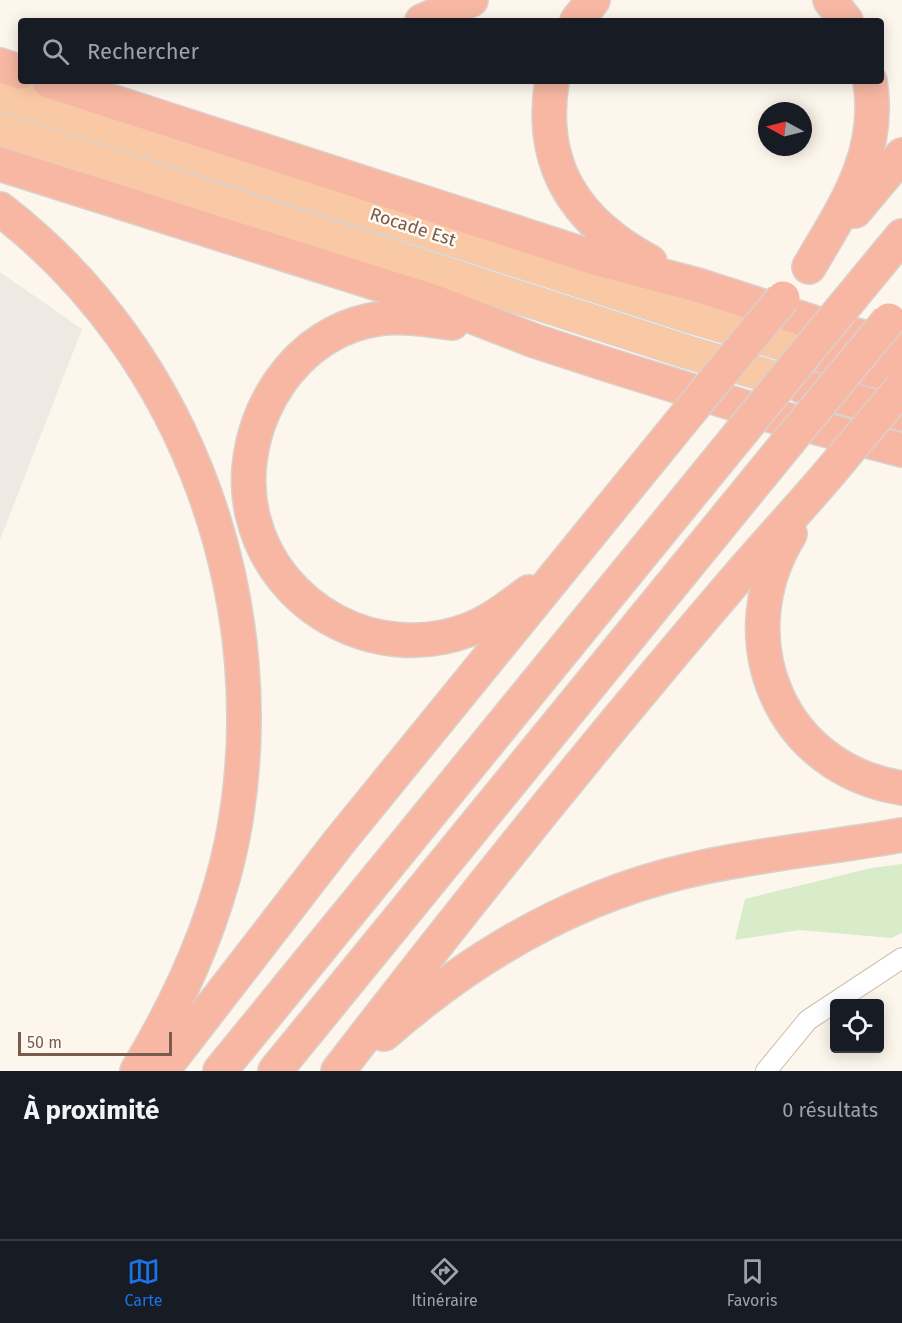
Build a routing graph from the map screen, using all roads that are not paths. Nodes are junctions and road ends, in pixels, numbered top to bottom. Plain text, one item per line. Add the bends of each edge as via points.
1 (471, 0) edge
2 (593, 0) edge
3 (830, 0) edge
4 (429, 18) edge
5 (579, 18) edge
6 (844, 18) edge
7 (0, 54) edge
8 (18, 58) edge
9 (0, 65) edge
10 (18, 71) edge
11 (58, 84) edge
12 (552, 84) edge
13 (870, 84) edge
14 (0, 94) edge
15 (0, 129) edge
16 (902, 155) edge
17 (0, 164) edge
18 (0, 209) edge
19 (902, 236) edge
20 (809, 267) junction
21 (698, 285) junction
22 (898, 323) edge
23 (535, 341) junction
24 (826, 357) joint
25 (902, 378) edge
26 (802, 386) joint
27 (902, 387) edge
28 (902, 414) edge
29 (902, 450) edge
30 (820, 485) junction
31 (570, 559) junction
32 (902, 788) edge
33 (902, 836) edge
34 (902, 957) edge
35 (137, 1071) edge
36 (162, 1071) edge
37 (220, 1071) edge
38 (275, 1071) edge
39 (340, 1071) edge
40 (766, 1071) edge

1 - 4 highway
2 - 5 highway
3 - 6 highway
7 - 8 highway
9 - 10 highway
11 - 21 highway via 595,258
12 - 21 highway via 551,135 561,174 575,200 606,235
13 - 20 highway via 873,111 867,154 844,207
14 - 24 highway, Rocade Est
15 - 26 highway, Rocade Est via 676,349
16 - 20 highway
17 - 23 highway via 432,301
18 - 35 highway via 92,298 156,387 187,447 210,505 238,621 244,730 231,842 204,938 174,1007
19 - 37 highway, bridge
20 - 31 highway, bridge
21 - 22 highway via 847,333
22 - 38 highway, bridge via 788,442
23 - 29 highway via 773,416
23 - 31 highway via 451,323 390,317 365,321 324,339 290,369 261,414 250,461 253,518 275,568 315,610 358,632 389,639 422,640 469,630 518,600
24 - 25 highway
26 - 28 highway
27 - 30 highway, bridge
30 - 32 highway via 777,559 765,598 761,630 767,671 790,717 825,756 866,778
30 - 39 highway via 744,570 579,770 419,966
31 - 36 highway via 339,842
33 - 39 highway via 686,871 585,903 477,961
34 - 40 street via 808,1020

